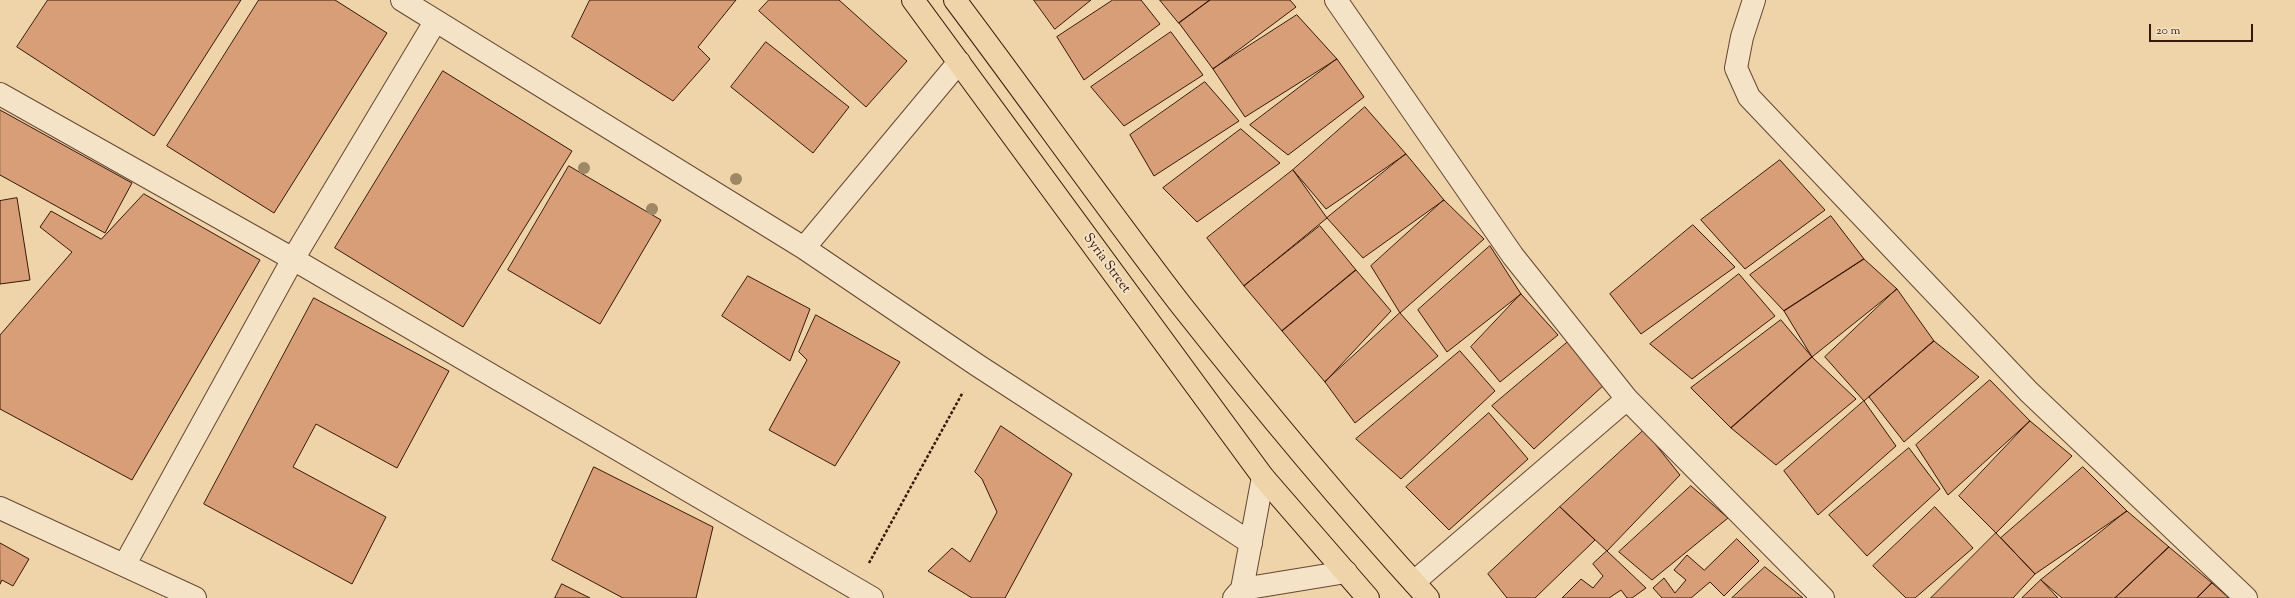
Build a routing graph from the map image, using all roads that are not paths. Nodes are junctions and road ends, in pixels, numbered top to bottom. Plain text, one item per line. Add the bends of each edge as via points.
1 (402, 0) edge
2 (913, 0) edge
3 (955, 0) edge
4 (1336, 0) edge
5 (1754, 0) edge
6 (434, 22) junction
7 (959, 62) junction
8 (0, 94) edge
9 (804, 248) junction
10 (293, 259) junction
11 (1627, 399) junction
12 (1263, 477) junction
13 (0, 508) edge
14 (1251, 543) junction
15 (126, 564) junction
16 (1346, 572) junction
17 (1414, 582) junction
18 (864, 593) edge
19 (1238, 594) edge
20 (195, 598) edge
21 (1368, 598) edge
22 (1428, 598) edge
23 (1823, 598) edge
24 (2246, 598) edge

1 - 6 street
2 - 7 main road, Syria Street
3 - 17 main road via 1181,304 1283,430
4 - 11 street via 1513,256
5 - 24 street via 1742,37 1736,68 1750,97 2029,392
6 - 9 street
6 - 10 street
7 - 9 street
7 - 12 main road, Syria Street
8 - 10 street
9 - 14 street via 977,365
10 - 15 street
10 - 18 street
11 - 17 street
11 - 23 street
12 - 14 street
12 - 16 main road, Syria Street
13 - 15 street
14 - 19 street
15 - 20 street
16 - 19 street
16 - 21 main road, Syria Street
17 - 22 main road

